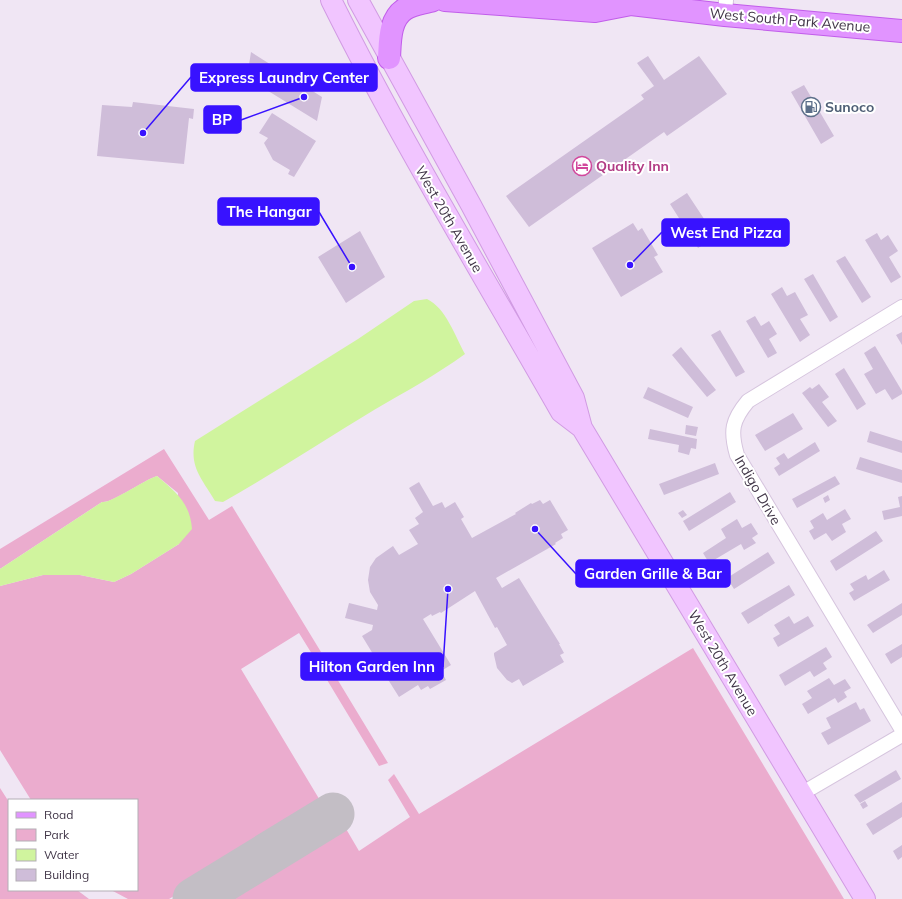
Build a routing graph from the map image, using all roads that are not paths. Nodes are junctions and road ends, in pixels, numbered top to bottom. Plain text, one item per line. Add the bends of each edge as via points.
1 (331, 0) edge
2 (358, 0) edge
3 (433, 0) edge
4 (445, 0) edge
5 (626, 2) edge
6 (726, 8) edge
7 (902, 31) edge
8 (389, 58) junction
9 (902, 307) edge
10 (582, 428) junction
11 (902, 730) edge
12 (902, 735) edge
13 (801, 794) junction
14 (865, 899) edge

1 - 10 main road, West 20th Avenue via 375,88 474,265 561,412
2 - 8 main road, West 20th Avenue
3 - 8 main road via 406,8 399,14 391,32
4 - 5 main road, West South Park Avenue via 596,11
5 - 6 main road, West South Park Avenue
6 - 7 main road, West South Park Avenue
8 - 10 main road, West 20th Avenue via 574,398
9 - 11 street, Indigo Drive via 748,401 733,424 732,440 737,455
10 - 13 main road, West 20th Avenue
12 - 13 street
13 - 14 main road, West 20th Avenue

